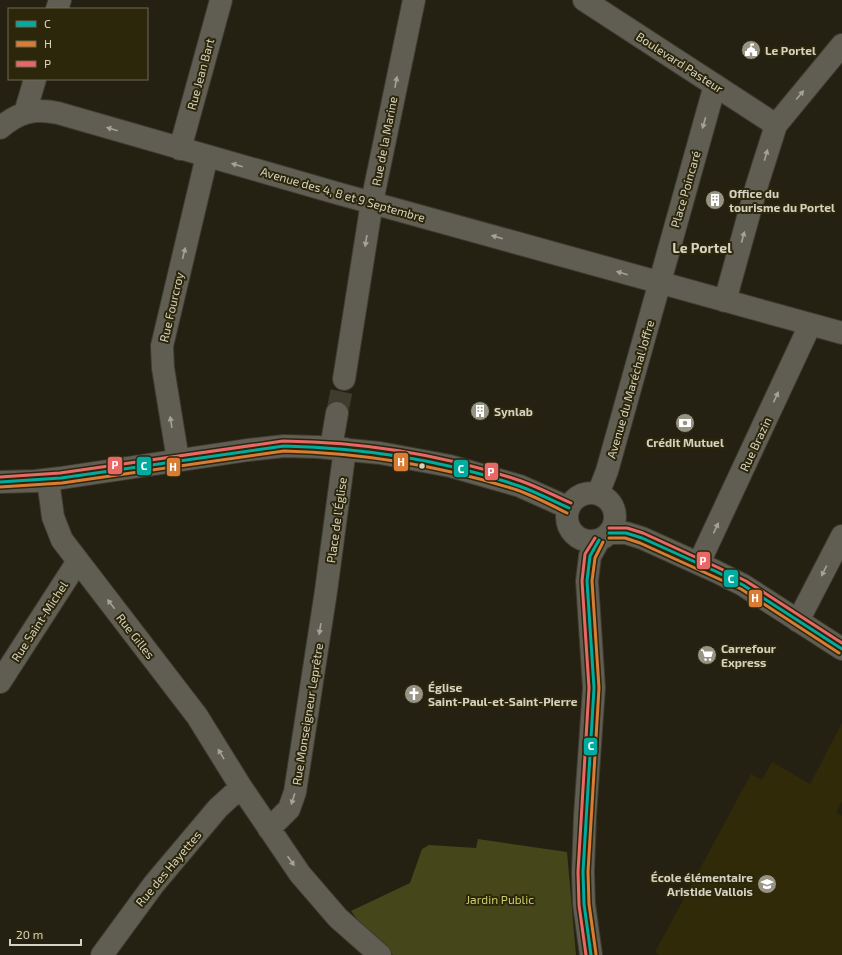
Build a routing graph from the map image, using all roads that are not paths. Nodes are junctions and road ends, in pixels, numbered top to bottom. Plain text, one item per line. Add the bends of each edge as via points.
1 (221, 0) edge
2 (414, 0) edge
3 (584, 0) edge
4 (842, 45) edge
5 (35, 80) edge
6 (714, 85) junction
7 (25, 113) junction
8 (776, 125) junction
9 (0, 128) edge
10 (180, 149) junction
11 (207, 156) junction
12 (372, 202) junction
13 (660, 283) junction
14 (725, 301) junction
15 (810, 325) junction
16 (842, 333) edge
17 (344, 378) tunnel mouth
18 (337, 413) tunnel mouth
19 (338, 448) junction
20 (178, 460) junction
21 (48, 480) junction
22 (0, 482) edge
23 (598, 494) junction
24 (569, 508) junction
25 (604, 536) junction
26 (842, 536) edge
27 (78, 561) junction
28 (699, 563) junction
29 (326, 591) joint
30 (798, 621) junction
31 (842, 649) edge
32 (0, 682) edge
33 (241, 787) junction
34 (269, 829) junction
35 (102, 955) edge
36 (380, 955) edge
37 (591, 955) edge

1 - 10 street, Rue Jean Bart
12 -> 2 street, Rue de la Marine
3 - 6 street, Boulevard Pasteur
8 -> 4 street
5 - 7 street
6 - 8 street, Boulevard Pasteur
6 -> 13 street, Place Poincaré
7 - 9 street, Avenue des 4, 8 et 9 Septembre via 10,119
10 -> 7 street, Avenue des 4, 8 et 9 Septembre via 58,113 42,110
14 -> 8 street
10 - 11 street, Avenue des 4, 8 et 9 Septembre
12 -> 11 street, Avenue des 4, 8 et 9 Septembre
20 -> 11 street, Rue Fourcroy via 163,368 162,346
13 -> 12 street, Avenue des 4, 8 et 9 Septembre
12 -> 17 street, Rue de la Marine
13 - 14 street
13 - 23 street, Avenue du Maréchal Joffre via 607,471
14 - 15 street
15 - 16 street
28 -> 15 street, Rue Brazin
18 - 19 street
19 - 20 street via 268,448
19 - 24 street via 450,466 496,478
19 - 29 street, Place de l'Église
20 - 21 street
21 - 22 street
21 - 27 street, Rue Gilles via 55,525 62,540
23 - 24 street via 581,496
23 - 25 street via 609,501 613,508 614,522
24 - 25 street via 568,522 575,534 586,540
25 - 28 street via 626,533
25 - 37 street via 590,556 587,581 594,688 583,872 584,904
26 -> 30 street
27 - 32 street, Rue Saint-Michel
33 -> 27 street, Rue Gilles via 197,716
28 - 30 street via 743,585
29 -> 34 street, Rue Monseigneur Leprêtre via 295,792 289,809
30 - 31 street
33 - 34 street, Rue Gilles
33 - 35 street, Rue des Hayettes via 218,808 154,884
34 -> 36 street, Rue Gilles via 319,897 338,918

